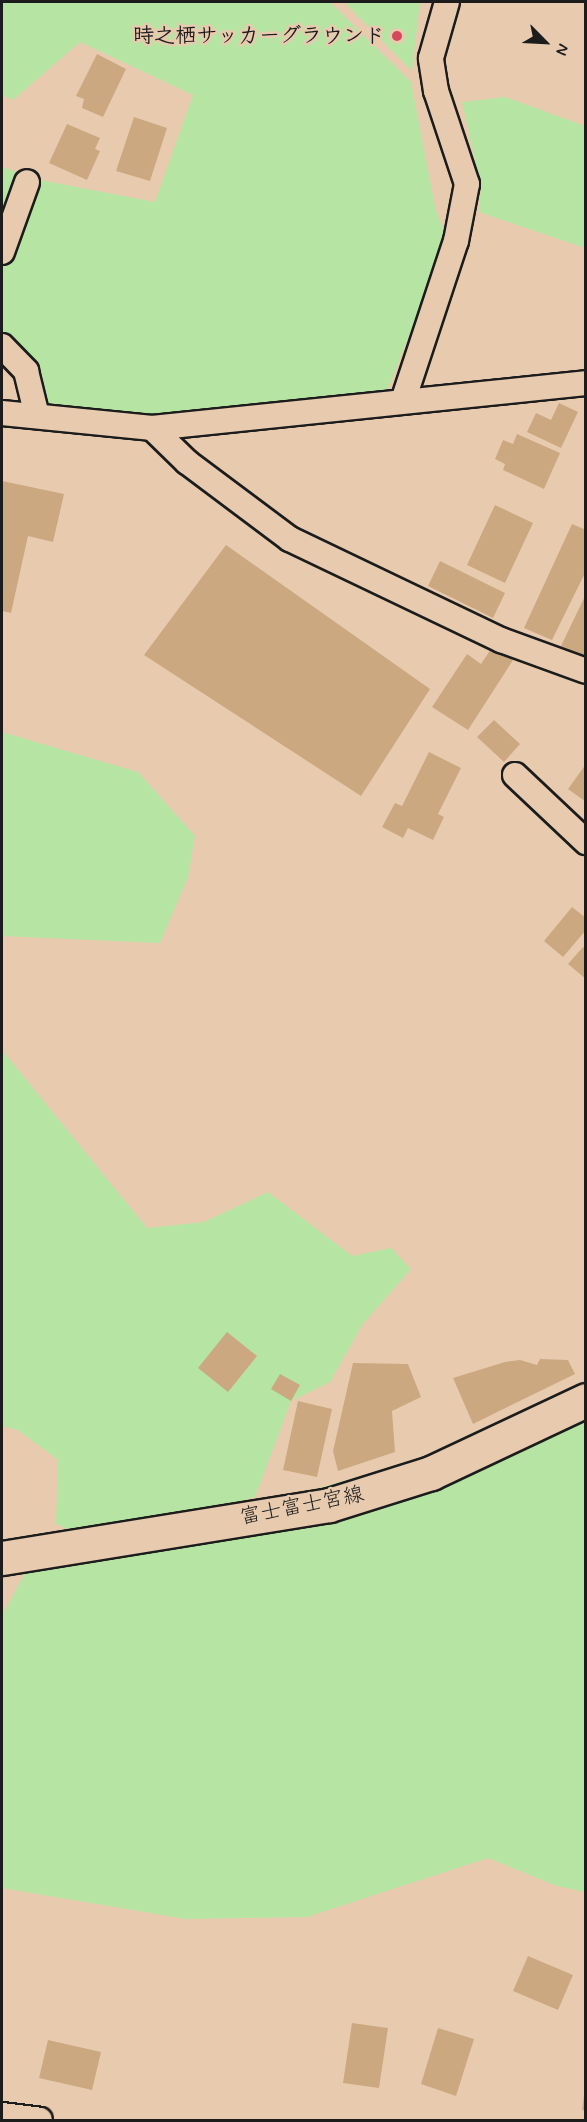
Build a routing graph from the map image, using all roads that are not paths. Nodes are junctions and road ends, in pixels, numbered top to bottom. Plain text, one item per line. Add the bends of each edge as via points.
1 (447, 2) edge
2 (27, 182) dead end
3 (2, 252) edge
4 (2, 346) edge
5 (585, 383) edge
6 (403, 401) junction
7 (2, 413) edge
8 (37, 416) junction
9 (152, 428) junction
10 (585, 671) edge
11 (515, 775) dead end
12 (585, 842) edge
13 (585, 1400) edge
14 (2, 1558) edge
15 (2, 2115) edge
16 (40, 2121) edge

1 - 6 street via 431,58 436,92 467,184 456,241
2 - 3 street
4 - 8 street via 26,371
5 - 6 street
6 - 9 street
7 - 8 street
8 - 9 street
9 - 10 street via 187,462 290,539 501,640
11 - 12 street
13 - 14 main road, 富士富士宮線 via 431,1473 329,1505
15 - 16 street

